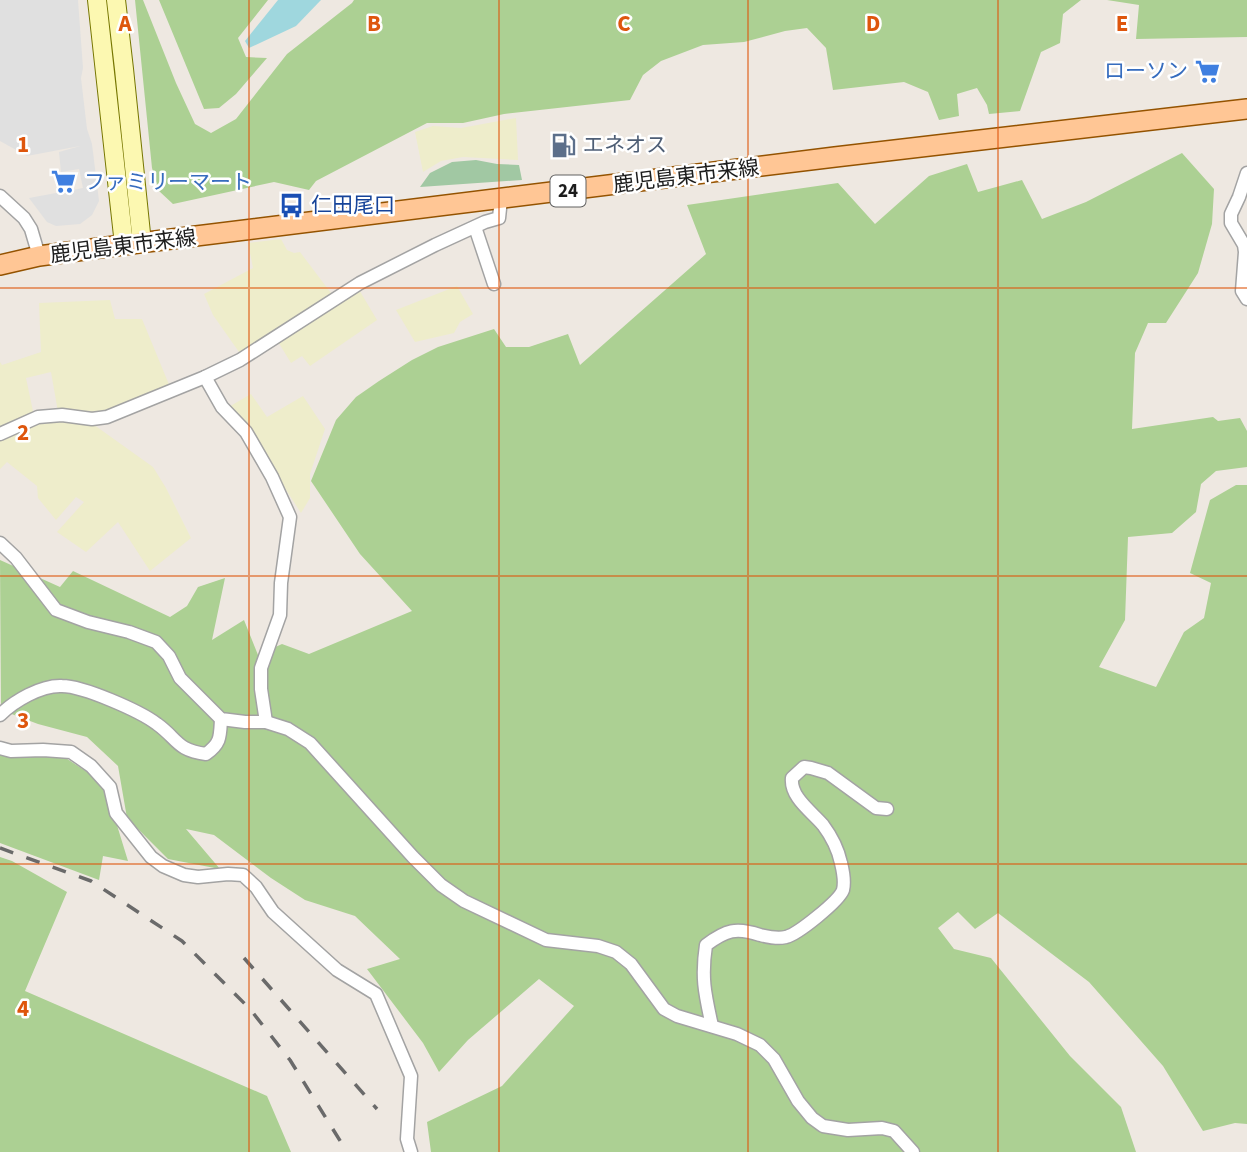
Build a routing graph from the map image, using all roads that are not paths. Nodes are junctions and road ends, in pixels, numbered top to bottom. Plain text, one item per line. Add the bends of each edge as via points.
1 (97, 0) edge
2 (116, 0) edge
3 (1247, 109) edge
4 (1247, 173) edge
5 (0, 196) edge
6 (500, 200) junction
7 (475, 227) junction
8 (133, 244) junction
9 (39, 256) junction
10 (0, 265) edge
11 (494, 284) dead end
12 (1247, 299) edge
13 (205, 376) junction
14 (0, 434) edge
15 (0, 543) edge
16 (0, 715) edge
17 (221, 719) junction
18 (266, 722) junction
19 (0, 748) edge
20 (887, 809) dead end
21 (712, 1026) junction
22 (411, 1152) edge
23 (913, 1152) edge

1 - 8 main road
2 - 8 main road
3 - 6 main road, 鹿児島東市来線 / 24
4 - 12 street via 1231,214 1244,245 1242,291
5 - 9 street via 24,218
6 - 7 street via 499,218
6 - 8 main road, 鹿児島東市来線 / 24
7 - 11 street
7 - 13 street via 360,283 240,360
8 - 9 main road, 鹿児島東市来線 / 24
9 - 10 main road, 鹿児島東市来線 / 24
13 - 14 street via 107,417 38,417
13 - 18 street via 222,407 246,432 290,517 280,614 261,668
15 - 17 street via 56,610 156,642 180,678
16 - 17 street via 29,696 61,685 118,703 157,724 183,748 205,754 216,746
17 - 18 street
18 - 21 street via 310,743 441,886 546,940 616,952 631,964 664,1009
19 - 22 street via 71,752 110,787 116,813 151,857 184,875 243,875 273,912 337,970 376,994 411,1076 407,1139
20 - 21 street via 876,808 828,773 804,767 792,778 791,786 837,847 843,889 833,904 789,936 774,939 733,930 706,945 704,990
21 - 23 street via 760,1045 774,1059 798,1101 823,1126 894,1131

